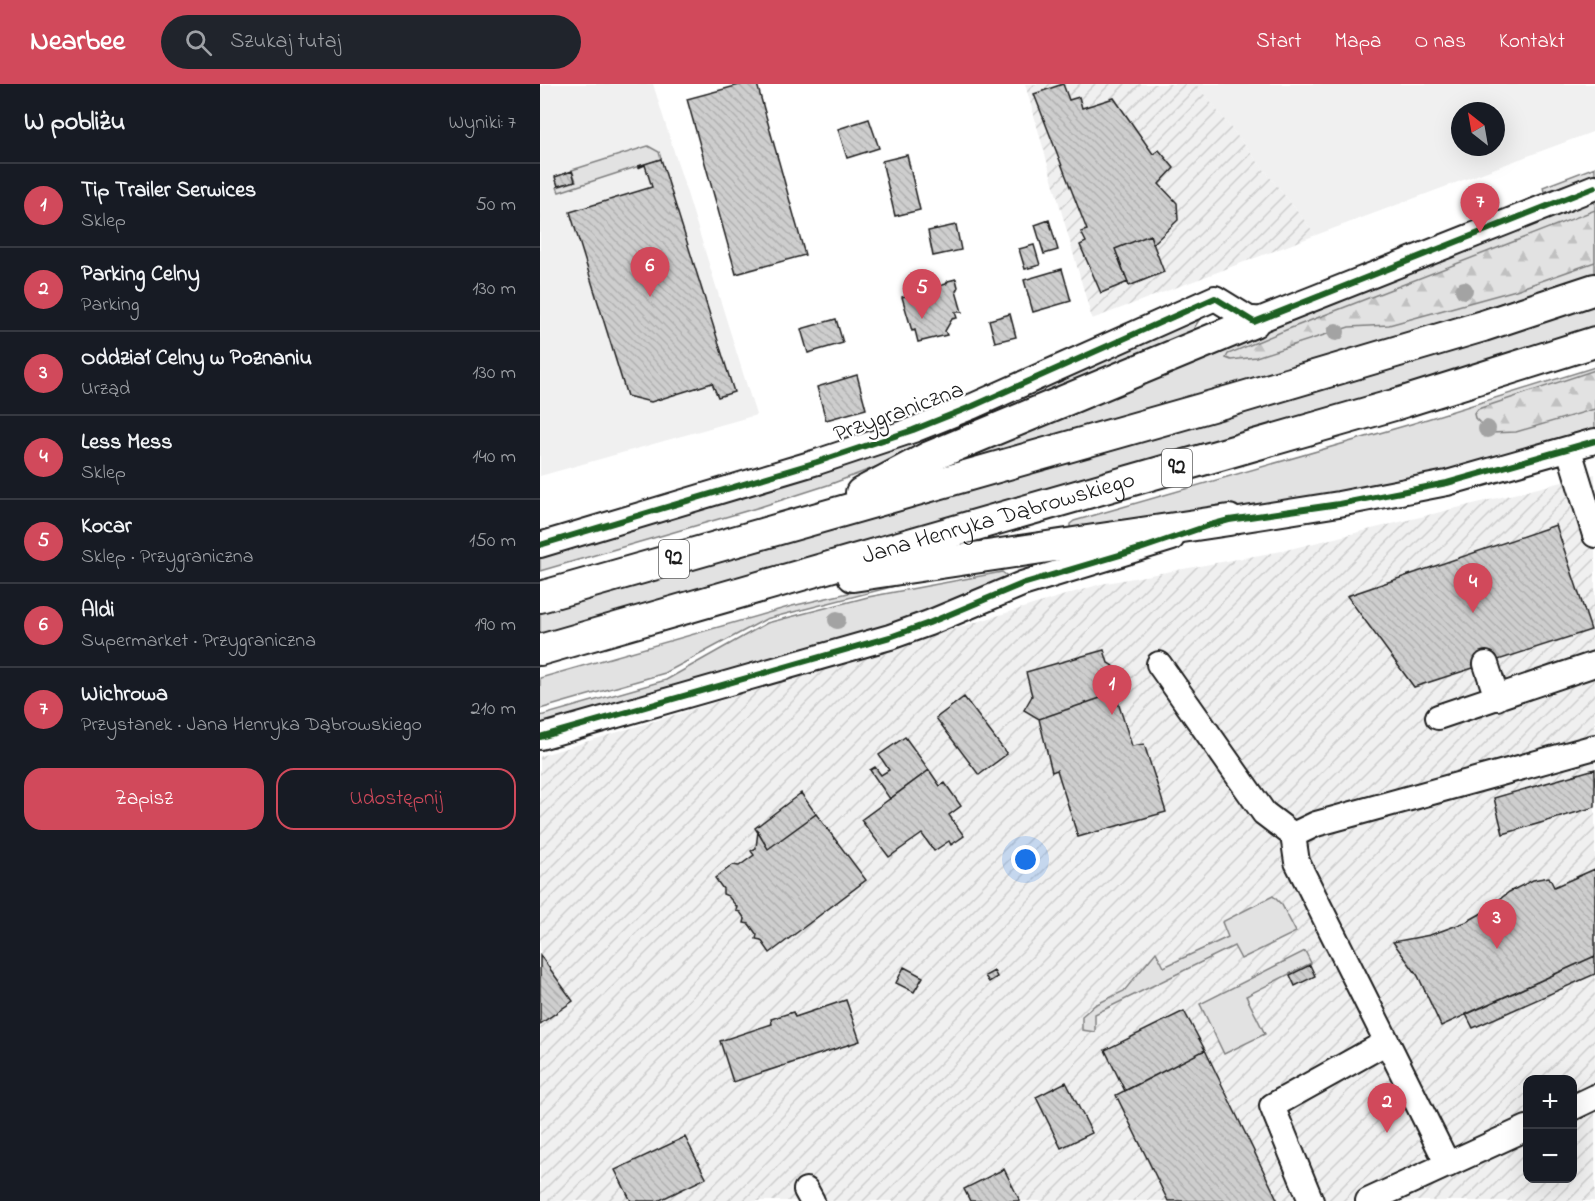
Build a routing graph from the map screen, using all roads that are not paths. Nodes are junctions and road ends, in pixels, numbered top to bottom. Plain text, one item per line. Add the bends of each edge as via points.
1 (1595, 188) edge
2 (1595, 289) edge
3 (1254, 322) junction
4 (1595, 342) edge
5 (1595, 441) edge
6 (1569, 450) junction
7 (1229, 520) junction
8 (808, 521) junction
9 (1595, 535) edge
10 (540, 544) edge
11 (758, 588) junction
12 (540, 597) edge
13 (540, 650) edge
14 (1159, 664) dead end
15 (1486, 664) dead end
16 (1595, 664) edge
17 (1497, 698) junction
18 (1438, 717) dead end
19 (540, 737) edge
20 (1595, 747) edge
21 (1293, 835) junction
22 (1387, 1042) junction
23 (1595, 1098) edge
24 (1577, 1106) edge
25 (1525, 1129) edge
26 (1448, 1165) junction
27 (1311, 1201) edge
28 (1368, 1201) edge

1 - 3 street
2 - 8 main road, Jana Henryka Dąbrowskiego / 92 via 1400,351
3 - 8 main road via 929,457
3 - 10 street, Przygraniczna via 1215,298 913,430
4 - 11 main road, Jana Henryka Dąbrowskiego / 92 via 1394,405
5 - 6 street
6 - 7 street via 1423,488
6 - 9 street
7 - 11 main road
7 - 19 street via 1022,585 890,637
8 - 12 main road, Jana Henryka Dąbrowskiego / 92
11 - 13 main road, Jana Henryka Dąbrowskiego / 92
14 - 21 street via 1264,813
15 - 17 street
16 - 17 street
17 - 18 street
20 - 21 street via 1316,824
21 - 22 street via 1297,862
22 - 26 street
22 - 27 street via 1272,1106
23 - 24 street
25 - 26 street
26 - 28 street

